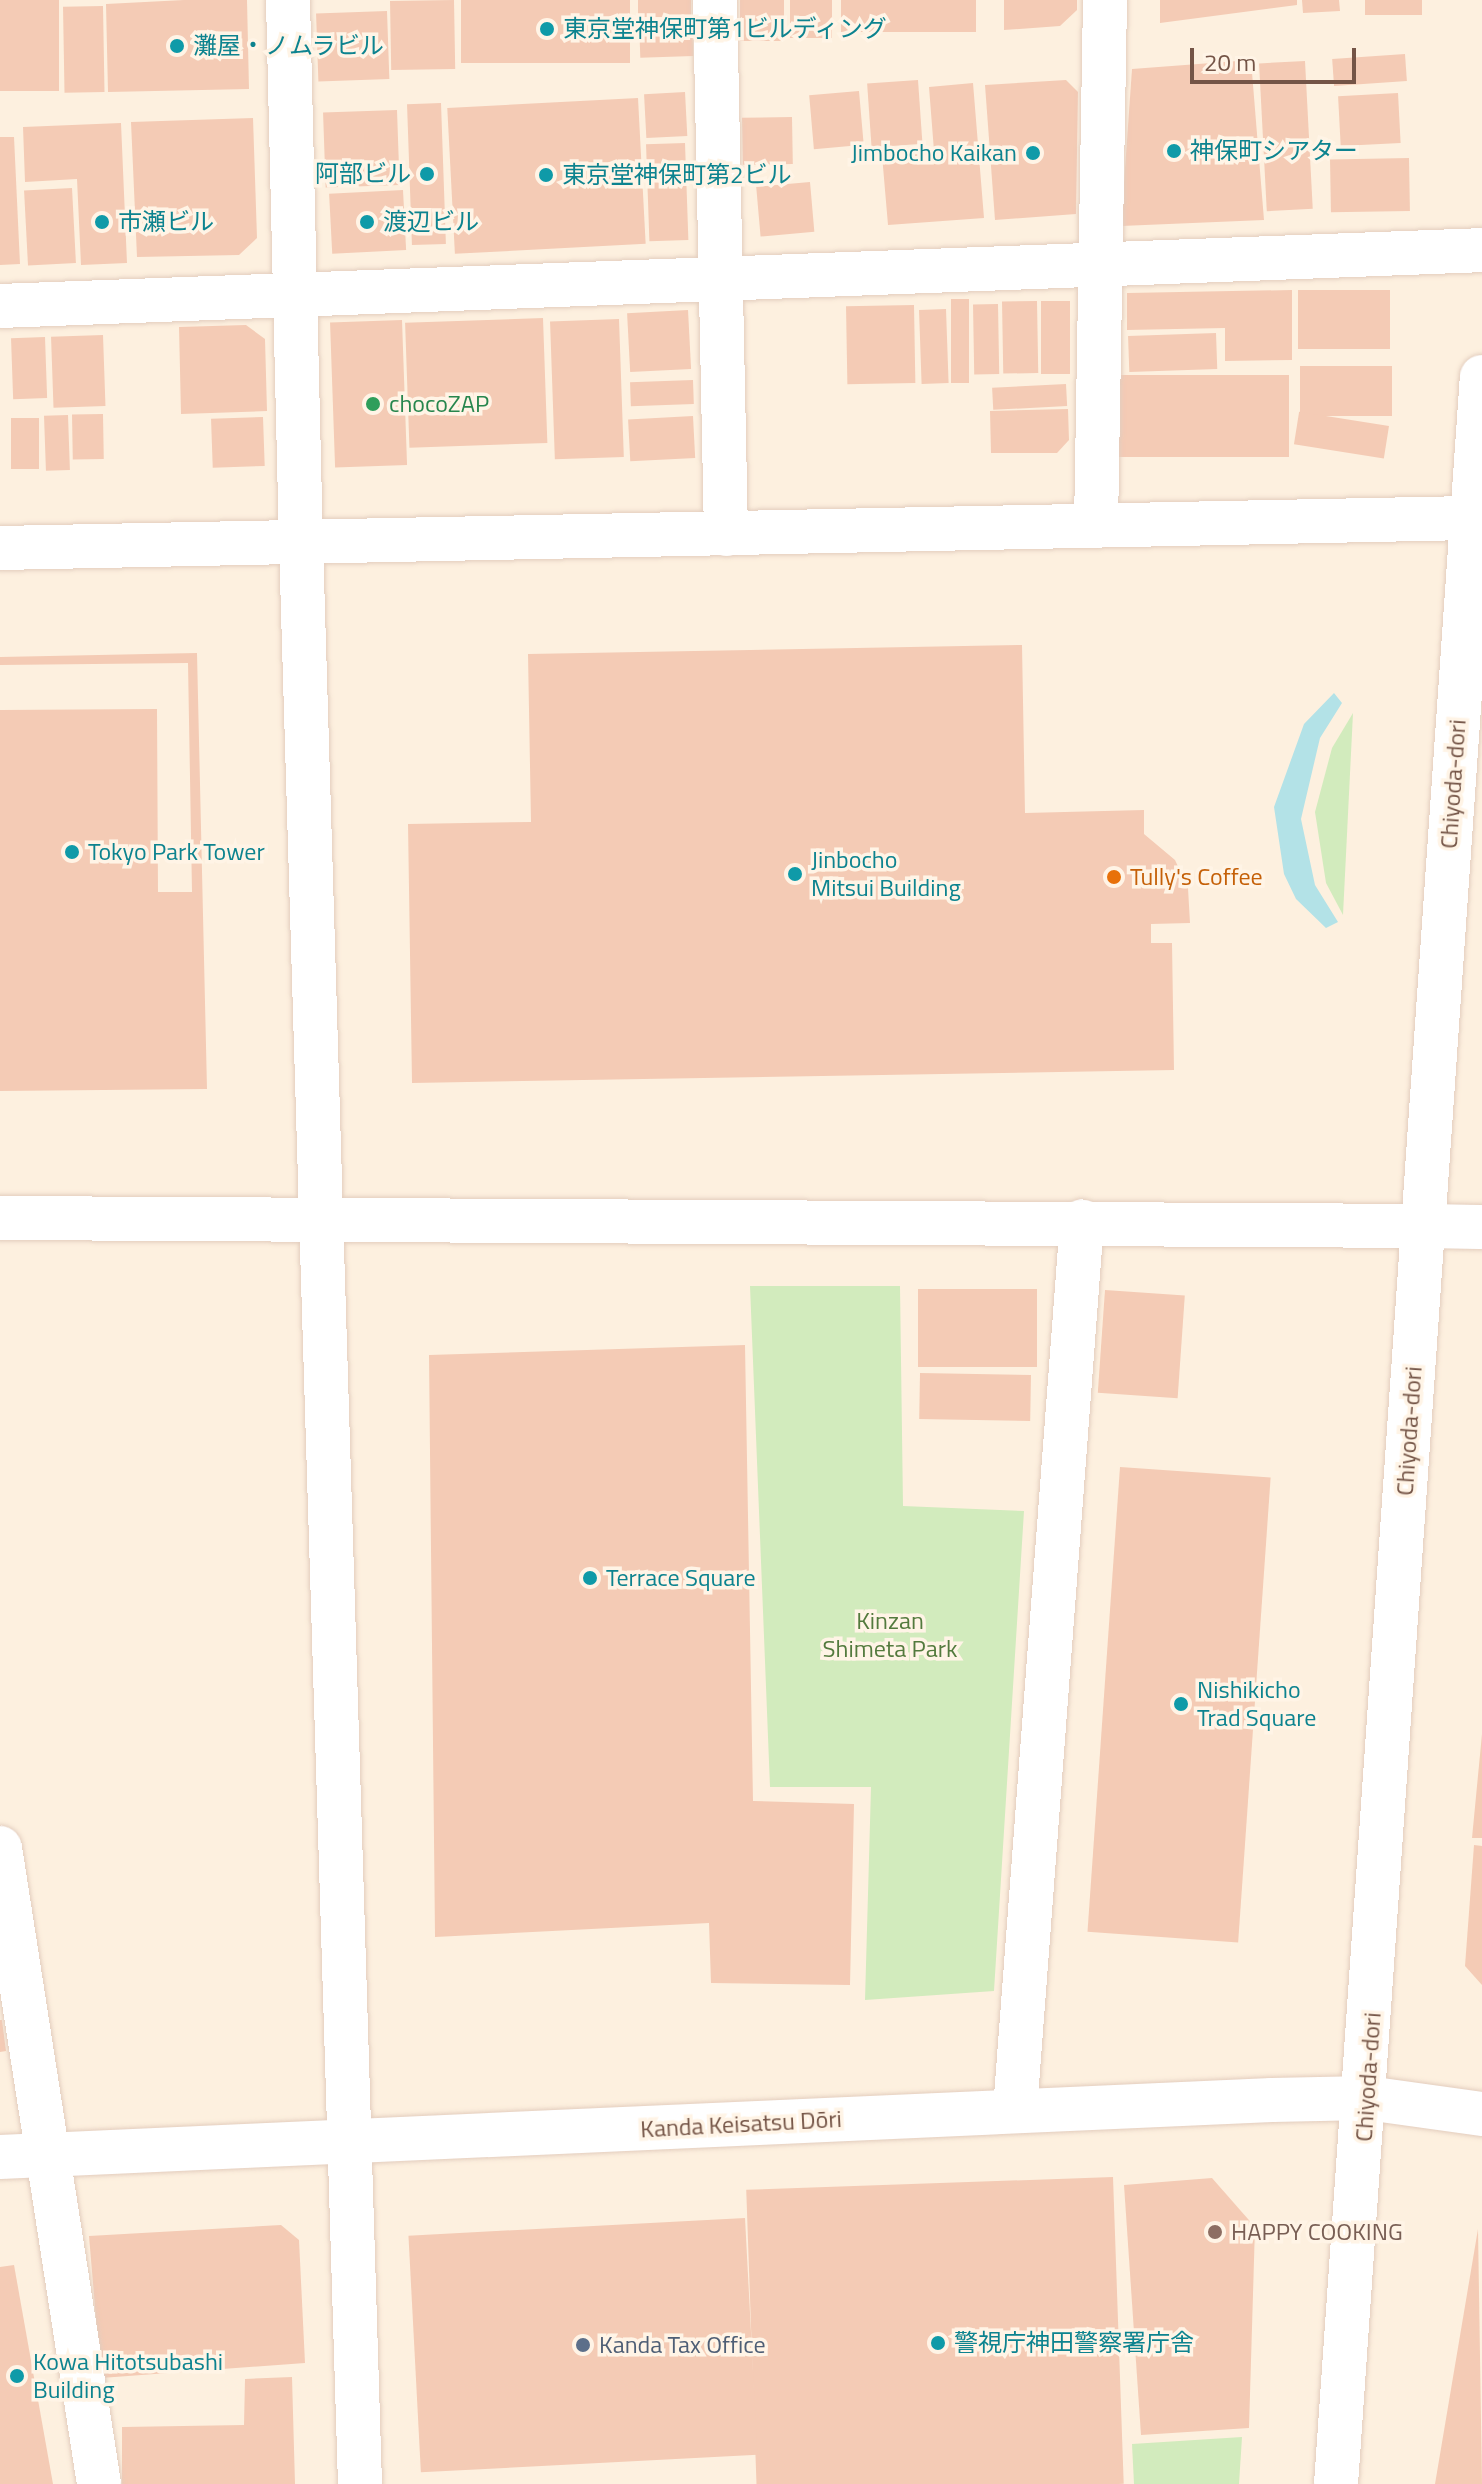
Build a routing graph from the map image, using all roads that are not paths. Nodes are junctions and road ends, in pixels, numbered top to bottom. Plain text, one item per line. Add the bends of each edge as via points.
1 (288, 0) edge
2 (715, 0) edge
3 (1105, 0) edge
4 (1482, 250) edge
5 (1097, 262) junction
6 (722, 279) junction
7 (295, 295) junction
8 (0, 306) edge
9 (1482, 377) edge
10 (1473, 518) junction
11 (1096, 526) junction
12 (726, 534) junction
13 (301, 544) junction
14 (0, 548) edge
15 (1471, 664) edge
16 (321, 1215) junction
17 (0, 1218) edge
18 (1082, 1222) junction
19 (1425, 1226) junction
20 (1482, 1227) edge
21 (0, 1848) edge
22 (1367, 2098) junction
23 (1015, 2110) junction
24 (1482, 2114) edge
25 (350, 2144) junction
26 (51, 2155) junction
27 (0, 2157) edge
28 (99, 2484) edge
29 (360, 2484) edge
30 (1336, 2484) edge

1 - 7 street
2 - 6 street
3 - 5 street
4 - 5 street
5 - 6 street
5 - 11 street
6 - 7 street
6 - 12 street
7 - 8 street
7 - 13 street
9 - 10 street, Chiyoda-dori
10 - 11 street
10 - 15 street, Chiyoda-dori
11 - 12 street
12 - 13 street
13 - 14 street
13 - 16 street
15 - 19 street, Chiyoda-dori
16 - 17 street
16 - 18 street
16 - 25 street
18 - 19 street
18 - 23 street
19 - 20 street
19 - 22 street, Chiyoda-dori
21 - 26 street
22 - 23 street, Kanda Keisatsu Dōri
22 - 24 street, Kanda Keisatsu Dōri
22 - 30 street, Chiyoda-dori
23 - 25 street, Kanda Keisatsu Dōri
25 - 26 street, Kanda Keisatsu Dōri
25 - 29 street
26 - 27 street, Kanda Keisatsu Dōri
26 - 28 street

